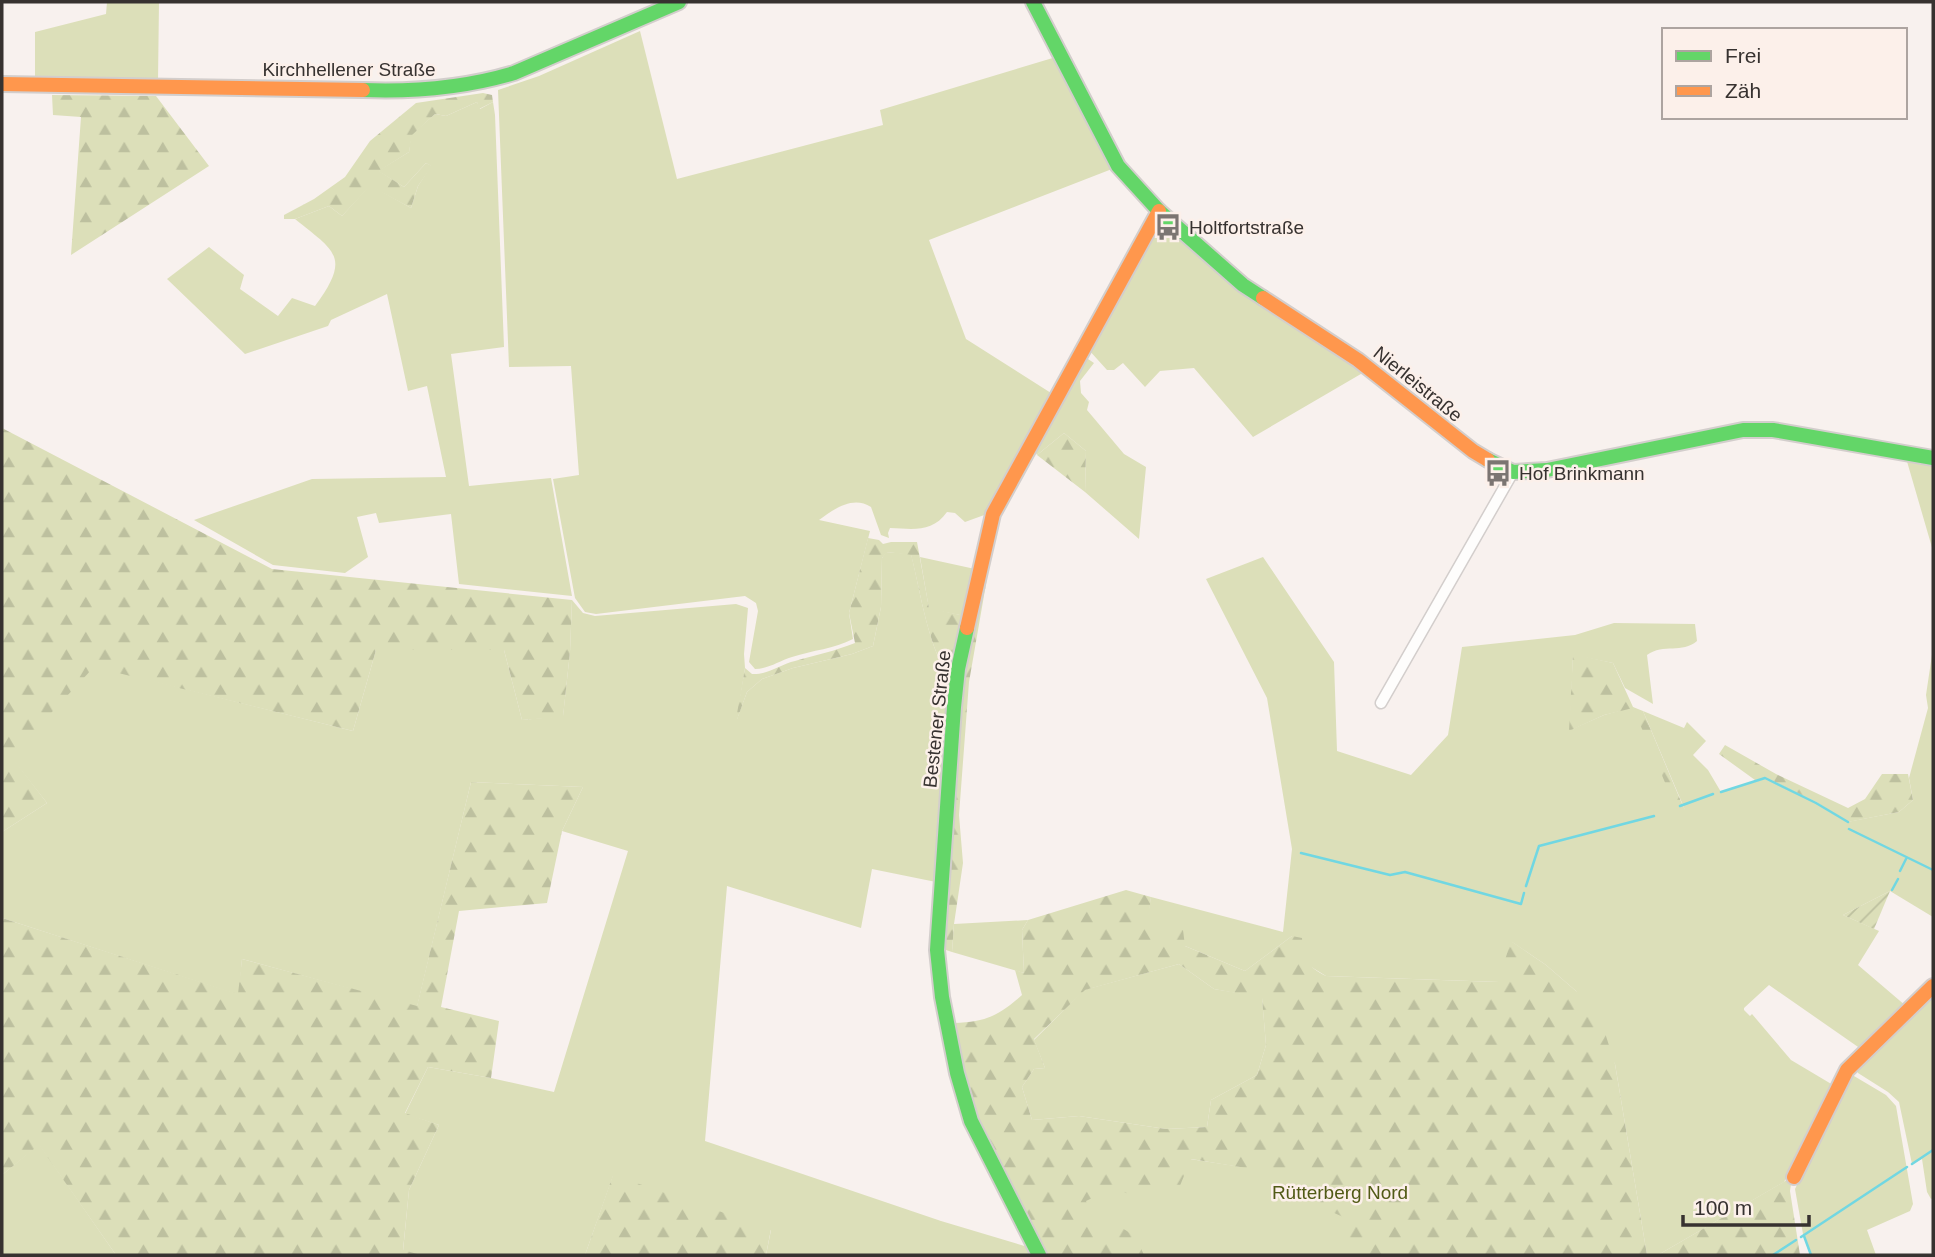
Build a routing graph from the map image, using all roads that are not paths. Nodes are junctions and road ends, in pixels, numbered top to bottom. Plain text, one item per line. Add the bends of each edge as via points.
1 (679, 2) edge
2 (1033, 2) edge
3 (2, 84) edge
4 (1159, 211) junction
5 (1933, 458) edge
6 (1513, 472) junction
7 (1381, 703) dead end
8 (1933, 986) edge
9 (1794, 1177) dead end
10 (1039, 1255) edge

1 - 3 street, Kirchhellener Straße via 514,73 448,88
2 - 4 street, Nierleistraße via 1118,166
4 - 6 street, Nierleistraße via 1243,285 1368,367 1473,452
4 - 10 street, Bestener Straße via 993,514 958,669 937,950 942,998 971,1121
5 - 6 street via 1804,434 1753,430 1662,444 1547,470
6 - 7 street
8 - 9 street via 1847,1070

